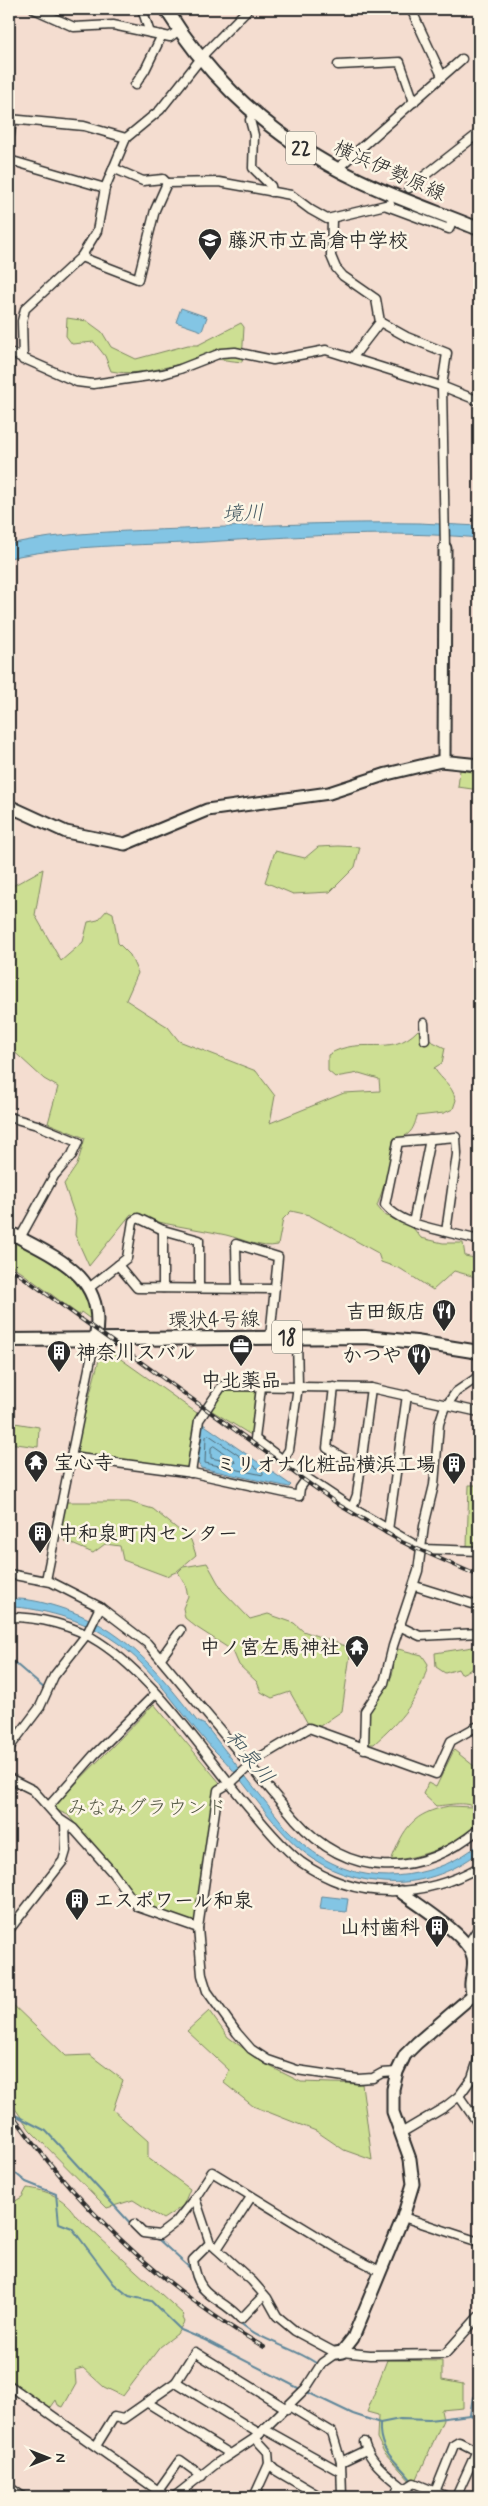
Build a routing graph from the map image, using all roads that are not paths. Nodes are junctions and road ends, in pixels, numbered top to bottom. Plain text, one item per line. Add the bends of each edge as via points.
1 (34, 9) edge
2 (142, 9) edge
3 (166, 9) edge
4 (248, 9) edge
5 (411, 9) edge
6 (180, 30) junction
7 (150, 32) junction
8 (162, 35) junction
9 (200, 58) junction
10 (462, 59) dead end
11 (338, 65) dead end
12 (442, 76) junction
13 (135, 85) dead end
14 (414, 102) junction
15 (254, 112) junction
16 (11, 120) edge
17 (479, 133) edge
18 (126, 138) junction
19 (9, 141) edge
20 (9, 160) edge
21 (113, 168) junction
22 (338, 169) junction
23 (167, 183) junction
24 (105, 188) junction
25 (409, 188) dead end
26 (272, 192) junction
27 (453, 218) junction
28 (332, 219) junction
29 (479, 229) edge
30 (81, 257) junction
31 (380, 322) junction
32 (9, 352) edge
33 (353, 357) junction
34 (23, 360) junction
35 (442, 386) junction
36 (479, 401) edge
37 (445, 547) joint
38 (444, 761) junction
39 (479, 764) edge
40 (9, 806) edge
41 (424, 1023) dead end
42 (425, 1040) dead end
43 (9, 1117) edge
44 (430, 1139) junction
45 (413, 1223) junction
46 (163, 1230) junction
47 (9, 1232) edge
48 (446, 1232) junction
49 (20, 1238) junction
50 (479, 1240) edge
51 (118, 1265) junction
52 (237, 1287) junction
53 (89, 1288) junction
54 (163, 1288) junction
55 (199, 1288) junction
56 (274, 1289) junction
57 (270, 1337) junction
58 (297, 1337) junction
59 (94, 1339) junction
60 (9, 1340) edge
61 (479, 1352) edge
62 (479, 1374) edge
63 (298, 1386) junction
64 (261, 1387) junction
65 (334, 1387) junction
66 (371, 1388) junction
67 (407, 1395) junction
68 (447, 1404) junction
69 (479, 1412) edge
70 (71, 1457) junction
71 (283, 1459) junction
72 (361, 1469) junction
73 (190, 1472) junction
74 (306, 1478) junction
75 (352, 1508) junction
76 (388, 1530) junction
77 (422, 1549) junction
78 (479, 1551) edge
79 (9, 1574) edge
80 (46, 1580) junction
81 (415, 1586) junction
82 (479, 1606) edge
83 (98, 1611) junction
84 (9, 1617) edge
85 (399, 1626) junction
86 (180, 1630) dead end
87 (88, 1633) junction
88 (479, 1633) edge
89 (161, 1658) junction
90 (156, 1693) junction
91 (478, 1727) edge
92 (9, 1748) edge
93 (364, 1749) junction
94 (249, 1768) junction
95 (9, 1778) edge
96 (231, 1782) junction
97 (49, 1806) junction
98 (65, 1824) junction
99 (479, 1830) edge
100 (479, 1867) edge
101 (401, 1892) junction
102 (479, 1927) edge
103 (198, 1928) junction
104 (9, 1930) edge
105 (468, 1944) junction
106 (476, 1995) edge
107 (479, 2057) edge
108 (397, 2072) junction
109 (459, 2096) junction
110 (479, 2125) edge
111 (401, 2133) junction
112 (251, 2197) junction
113 (196, 2198) junction
114 (403, 2217) junction
115 (134, 2224) dead end
116 (479, 2242) edge
117 (210, 2243) junction
118 (217, 2249) junction
119 (380, 2271) junction
120 (264, 2295) junction
121 (478, 2315) edge
122 (339, 2352) junction
123 (176, 2382) junction
124 (9, 2386) edge
125 (148, 2403) junction
126 (288, 2407) junction
127 (260, 2434) junction
128 (96, 2446) junction
129 (478, 2448) edge
130 (230, 2454) junction
131 (341, 2462) junction
132 (269, 2464) junction
133 (342, 2472) junction
134 (202, 2476) junction
135 (399, 2485) junction
136 (9, 2487) edge
137 (158, 2490) junction
138 (435, 2492) junction
139 (22, 2497) edge
140 (167, 2497) edge
141 (174, 2497) edge
142 (254, 2497) edge
143 (321, 2497) edge
144 (342, 2497) edge
145 (395, 2497) edge
146 (448, 2497) edge
147 (456, 2497) edge

1 - 7 street via 74,27 113,25
2 - 7 street
3 - 6 main road, 横浜伊勢原線 / 22
4 - 9 street
5 - 12 street
6 - 8 street via 170,36
6 - 9 main road, 横浜伊勢原線 / 22
7 - 8 street
8 - 13 street
9 - 15 main road, 横浜伊勢原線 / 22
9 - 18 street via 160,110
10 - 12 street
11 - 14 street via 400,62
12 - 14 street
14 - 22 street
15 - 22 main road, 横浜伊勢原線 / 22 via 298,146
15 - 26 street via 250,120 254,136 253,168 271,186
16 - 18 street via 84,126
16 - 19 street
17 - 25 street
18 - 21 street
20 - 24 street
21 - 23 street via 144,181 163,179
21 - 24 street
22 - 27 main road, 横浜伊勢原線 / 22
23 - 26 street via 219,182
23 - 30 street via 155,210 138,278
24 - 30 street via 97,231
26 - 28 street via 291,195 311,210
27 - 28 street via 449,229 389,205
27 - 29 main road, 横浜伊勢原線 / 22
28 - 31 street via 332,261 339,273 376,299
30 - 34 street via 25,309 22,320
31 - 33 street
31 - 35 street via 447,353
32 - 34 street
33 - 34 street via 326,350 274,360 221,352 163,374 93,384 77,382
33 - 35 street
35 - 36 street
35 - 37 street
37 - 38 street
38 - 39 street
38 - 40 street via 387,774 334,792 202,811 125,844 66,832
41 - 42 street
43 - 49 street via 78,1142 72,1155 54,1176
44 - 45 street
44 - 45 street via 398,1142 385,1205
44 - 48 street via 456,1137 457,1154
45 - 48 street
46 - 51 street via 138,1218 133,1221 127,1258
46 - 54 street
46 - 55 street via 199,1240
47 - 49 street
48 - 50 street
49 - 53 street via 64,1262
51 - 53 street
51 - 54 street via 137,1288
52 - 55 street
52 - 56 street
52 - 56 street via 236,1244 278,1257
53 - 59 street via 97,1313
54 - 55 street
56 - 57 street
57 - 58 main road, 環状4号線 / 18
57 - 59 main road, 環状4号線 / 18
58 - 61 main road, 環状4号線 / 18 via 365,1337
58 - 63 street
59 - 60 main road, 環状4号線 / 18
59 - 70 street
62 - 68 street via 459,1388
63 - 64 street
63 - 65 street
63 - 71 street via 289,1450
64 - 71 street via 255,1439
64 - 73 street via 222,1386 199,1420
65 - 66 street
65 - 72 street via 327,1448
66 - 67 street
66 - 72 street
67 - 68 street
67 - 76 street
68 - 69 street
68 - 77 street via 436,1435 434,1485
70 - 73 street
70 - 80 street
71 - 74 street
72 - 75 street
73 - 74 street via 299,1496
74 - 75 street
75 - 76 street
76 - 77 street
77 - 78 street
77 - 81 street
79 - 80 street
80 - 83 street
81 - 82 street
81 - 85 street
83 - 87 street
83 - 89 street via 116,1619
84 - 87 street via 54,1623
85 - 88 street via 420,1636
85 - 93 street via 384,1683 365,1711
86 - 89 street
87 - 90 street via 114,1652
87 - 92 street via 54,1676 40,1707
89 - 94 street
90 - 96 street
90 - 97 street
91 - 93 street via 451,1741 436,1774
93 - 94 street via 309,1728
94 - 96 street
94 - 99 street via 308,1834 325,1847 356,1861 387,1866 425,1861 456,1848
95 - 97 street via 33,1790
96 - 101 street via 283,1847 314,1870 350,1886
96 - 103 street via 218,1790
97 - 98 street
98 - 103 street via 86,1842 138,1907
98 - 104 street via 63,1861
100 - 101 street via 450,1882
101 - 105 street
102 - 105 street
103 - 108 street via 202,1975 207,1990 237,2033 256,2053 297,2070 358,2079
105 - 106 street via 474,1964 470,1988
106 - 108 street via 417,2043 405,2055
107 - 109 street via 472,2078
108 - 111 street via 392,2104
109 - 110 street
109 - 111 street via 445,2108
111 - 114 street via 413,2175
112 - 113 street via 212,2172
112 - 118 street
112 - 119 street
113 - 115 street via 176,2222 158,2235 143,2233
113 - 117 street
114 - 116 street
114 - 119 street
117 - 118 street
117 - 120 street via 193,2260 196,2279 203,2290 241,2319
118 - 120 street
119 - 122 street via 352,2338
120 - 122 street via 276,2316 288,2326
121 - 122 street via 445,2354
122 - 126 street via 322,2363 306,2388
123 - 125 street
123 - 126 street via 196,2352
123 - 127 street
124 - 128 street
125 - 128 street via 123,2419 114,2418
125 - 130 street
126 - 127 street
126 - 131 street via 332,2432
127 - 130 street
127 - 132 street
127 - 133 street
128 - 137 street
129 - 138 street via 459,2442 454,2445
129 - 147 street
130 - 134 street
131 - 133 street
131 - 135 street via 365,2446 382,2470
132 - 142 street
132 - 143 street
133 - 144 street
134 - 137 street via 180,2460
134 - 141 street
135 - 138 street via 404,2490 414,2483
135 - 145 street
136 - 139 street
137 - 140 street
138 - 146 street

